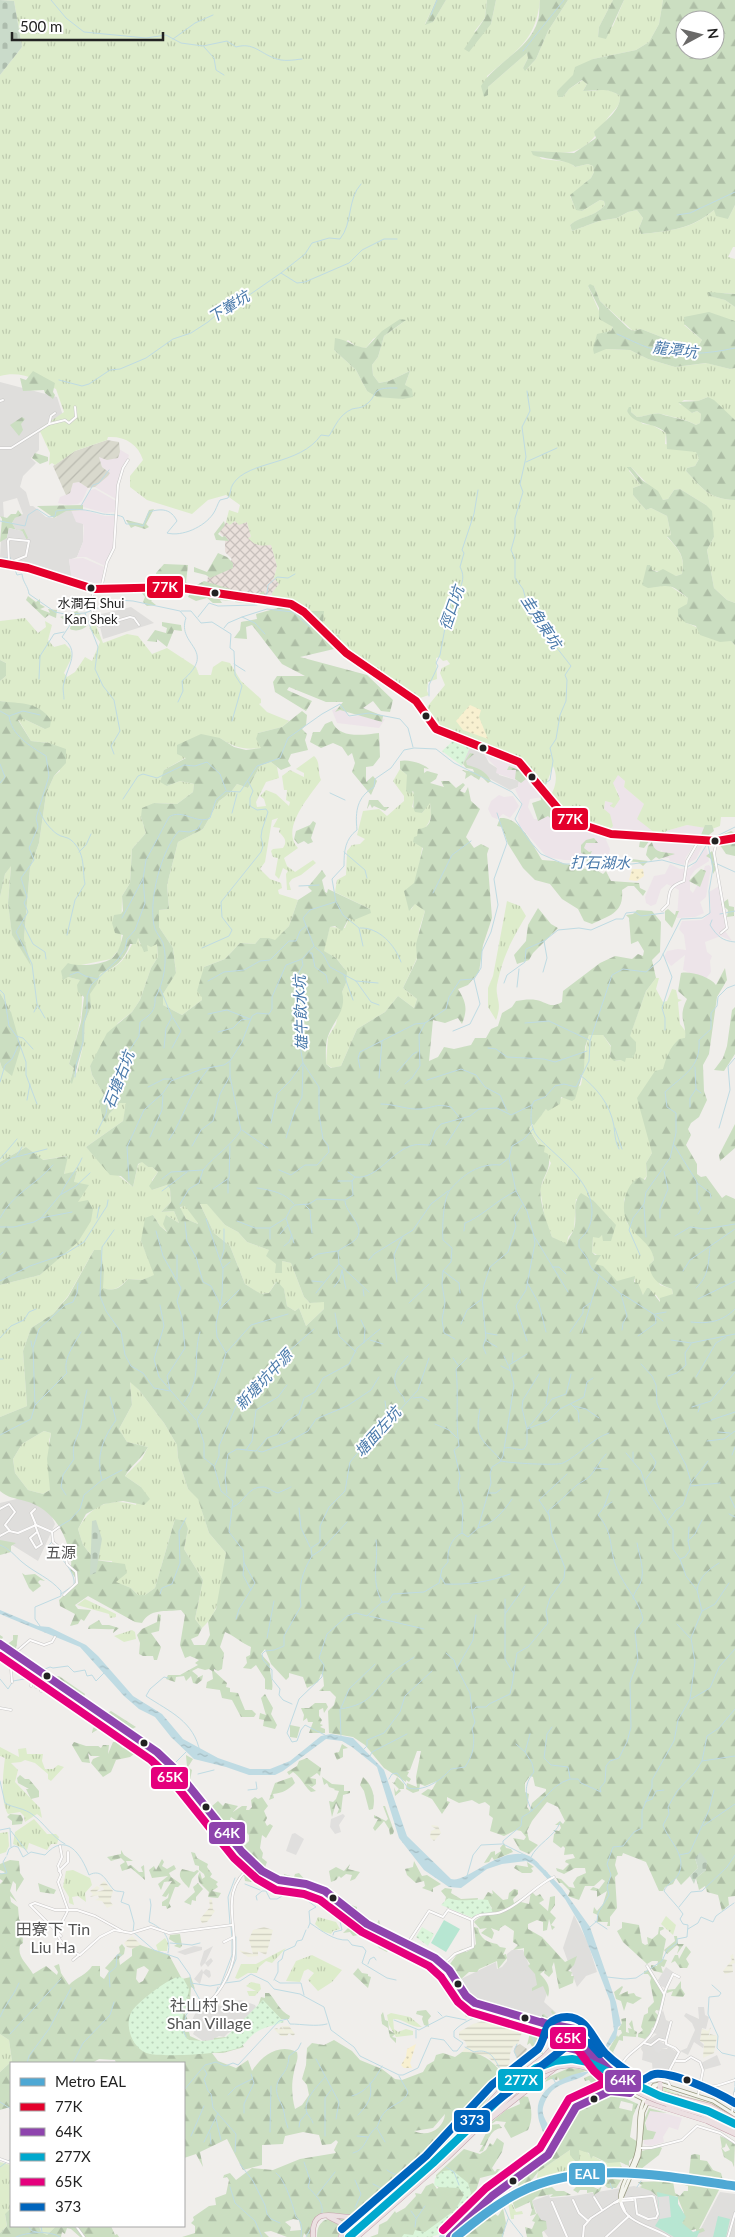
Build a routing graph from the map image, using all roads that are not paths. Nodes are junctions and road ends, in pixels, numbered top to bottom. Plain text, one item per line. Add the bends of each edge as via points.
1 (75, 407) dead end
2 (55, 413) dead end
3 (49, 424) junction
4 (0, 448) edge
5 (128, 460) dead end
6 (0, 563) edge
7 (11, 564) junction
8 (94, 588) junction
9 (101, 589) junction
10 (139, 625) dead end
11 (735, 838) edge
12 (700, 840) junction
13 (716, 841) junction
14 (662, 910) dead end
15 (720, 933) dead end
16 (0, 1509) edge
17 (35, 1509) dead end
18 (36, 1525) junction
19 (59, 1527) dead end
20 (10, 1532) junction
21 (37, 1532) junction
22 (52, 1532) junction
23 (0, 1536) edge
24 (64, 1595) dead end
25 (55, 1636) dead end
26 (0, 1644) edge
27 (12, 1654) junction
28 (41, 1675) junction
29 (36, 1679) junction
30 (49, 1679) junction
31 (12, 1682) dead end
32 (31, 1686) dead end
33 (36, 1686) dead end
34 (0, 1708) edge
35 (11, 1710) dead end
36 (60, 1846) dead end
37 (68, 1852) dead end
38 (254, 1864) junction
39 (59, 1871) junction
40 (554, 1877) dead end
41 (38, 1904) junction
42 (33, 1909) junction
43 (68, 1910) junction
44 (472, 1920) junction
45 (232, 1925) junction
46 (57, 1931) junction
47 (122, 1931) junction
48 (62, 1936) dead end
49 (234, 1937) junction
50 (224, 1942) dead end
51 (408, 1943) junction
52 (79, 1955) junction
53 (73, 1960) dead end
54 (444, 1964) junction
55 (649, 1967) dead end
56 (679, 1977) dead end
57 (664, 1994) junction
58 (209, 2002) dead end
59 (671, 2022) dead end
60 (543, 2023) junction
61 (566, 2026) junction
62 (557, 2036) junction
63 (584, 2041) junction
64 (666, 2041) junction
65 (644, 2043) junction
66 (554, 2045) junction
67 (578, 2050) junction
68 (676, 2061) junction
69 (604, 2074) junction
70 (656, 2075) junction
71 (669, 2079) junction
72 (677, 2079) dead end
73 (690, 2079) dead end
74 (734, 2080) edge
75 (648, 2082) junction
76 (657, 2083) junction
77 (632, 2086) junction
78 (702, 2087) junction
79 (670, 2088) junction
80 (639, 2090) junction
81 (626, 2091) junction
82 (651, 2091) junction
83 (660, 2092) junction
84 (630, 2093) junction
85 (735, 2093) edge
86 (596, 2096) junction
87 (698, 2096) junction
88 (645, 2100) junction
89 (668, 2101) junction
90 (733, 2111) edge
91 (735, 2120) edge
92 (472, 2123) junction
93 (735, 2124) edge
94 (735, 2130) edge
95 (474, 2131) junction
96 (735, 2134) edge
97 (735, 2143) edge
98 (639, 2148) junction
99 (395, 2196) junction
100 (594, 2197) dead end
101 (634, 2199) junction
102 (573, 2200) dead end
103 (621, 2200) junction
104 (552, 2202) dead end
105 (602, 2211) junction
106 (735, 2213) edge
107 (629, 2216) junction
108 (588, 2221) junction
109 (373, 2223) junction
110 (730, 2226) junction
111 (735, 2227) edge
112 (314, 2237) edge
113 (341, 2237) edge
114 (349, 2237) edge
115 (357, 2237) edge
116 (362, 2237) edge
117 (450, 2237) edge
118 (567, 2237) edge
119 (583, 2237) edge
120 (606, 2237) edge
121 (668, 2237) edge
122 (728, 2237) edge

1 - 3 street via 76,417 69,423 64,420
2 - 3 street
3 - 4 street via 10,448
5 - 9 street via 118,485 114,548
6 - 7 main road
7 - 7 street via 26,556 29,541 9,539
7 - 8 main road
8 - 9 main road
8 - 10 street via 91,602 95,622 99,626 130,617
9 - 12 main road via 175,587 292,604 348,654 416,701 436,729 519,762 560,811 574,822 607,833
11 - 13 main road
12 - 13 main road
12 - 14 street via 686,866 684,881 671,887 668,904
13 - 15 street via 714,853 727,928
16 - 20 street via 9,1504 15,1512 5,1525
17 - 18 street via 31,1514
18 - 20 street via 18,1533
18 - 21 street
18 - 22 street
19 - 22 street
20 - 23 street
21 - 21 street via 30,1538 36,1548 42,1544
22 - 24 street via 54,1542 65,1552 67,1564 76,1572 77,1582
25 - 27 street via 50,1643 41,1646 30,1640
26 - 27 main road
27 - 28 main road
27 - 31 street via 8,1661
28 - 29 street
28 - 30 main road
28 - 30 street via 43,1691
29 - 32 street via 32,1680
29 - 33 street
30 - 38 main road via 161,1755
34 - 35 street
36 - 39 street
37 - 39 street via 68,1862
38 - 45 street via 246,1869 234,1889
38 - 51 main road via 272,1877 324,1891 367,1924
39 - 43 street via 59,1890
40 - 44 street via 512,1907 495,1914 478,1915
41 - 42 street
41 - 42 street via 30,1905
41 - 43 street via 55,1910
42 - 46 street
43 - 46 street
43 - 47 street via 95,1916
44 - 51 street via 448,1910 443,1917 429,1911
44 - 54 street via 473,1947 455,1954
45 - 47 street
45 - 49 street
46 - 48 street
46 - 52 street via 59,1940
47 - 52 street via 112,1930
49 - 50 street
49 - 58 street via 234,1957 222,1986
51 - 54 main road
52 - 53 street
54 - 60 main road via 473,2002
55 - 57 street
56 - 57 street via 672,1974
57 - 65 street via 655,2028
59 - 64 street
60 - 61 main road
60 - 62 main road
60 - 66 highway via 552,2033
61 - 62 main road via 559,2029
61 - 63 main road via 577,2030
62 - 66 highway
62 - 67 main road via 565,2047
63 - 67 main road
63 - 77 main road via 602,2065
64 - 65 street via 659,2039 651,2045
64 - 68 street via 679,2052
65 - 75 street via 634,2049 619,2069 638,2084
66 - 92 highway via 545,2056 498,2092
67 - 69 main road
67 - 95 highway
68 - 71 street via 670,2069
68 - 78 street via 685,2062 691,2058 700,2062
69 - 81 main road
69 - 86 main road via 605,2085
70 - 71 street
70 - 75 street via 651,2076
70 - 76 street
71 - 72 street
73 - 78 street
74 - 78 street
75 - 76 street
76 - 79 main road
76 - 79 street via 668,2082
76 - 82 main road
76 - 83 highway
77 - 80 main road
77 - 84 main road
78 - 87 street
79 - 87 main road
80 - 82 main road
80 - 88 main road
81 - 84 main road
81 - 86 main road via 610,2091
82 - 83 highway
82 - 88 main road
83 - 91 highway via 710,2106
84 - 88 main road
85 - 90 street
86 - 117 main road via 570,2113 548,2155 492,2196
87 - 90 main road
88 - 96 highway
88 - 98 main road
88 - 98 main road via 639,2114
89 - 92 highway, bridge via 595,2063 575,2059 547,2063 528,2073
89 - 93 highway via 703,2109
89 - 94 highway
89 - 95 highway, bridge via 637,2093 593,2069 556,2066 544,2070 517,2090
92 - 99 highway
95 - 109 highway
97 - 98 street via 720,2133 697,2126 682,2140
98 - 103 main road
99 - 112 highway via 363,2216 323,2215 314,2224
99 - 114 highway
100 - 105 street
101 - 101 street via 655,2197 657,2217 648,2219 637,2214
101 - 103 street
102 - 108 street via 578,2213
103 - 105 street
103 - 107 street
104 - 118 street
105 - 108 street
106 - 110 street
107 - 120 street
107 - 121 street
108 - 119 street
109 - 115 highway
109 - 116 highway
110 - 111 street
110 - 122 street
112 - 113 highway via 318,2222 329,2216 341,2223

